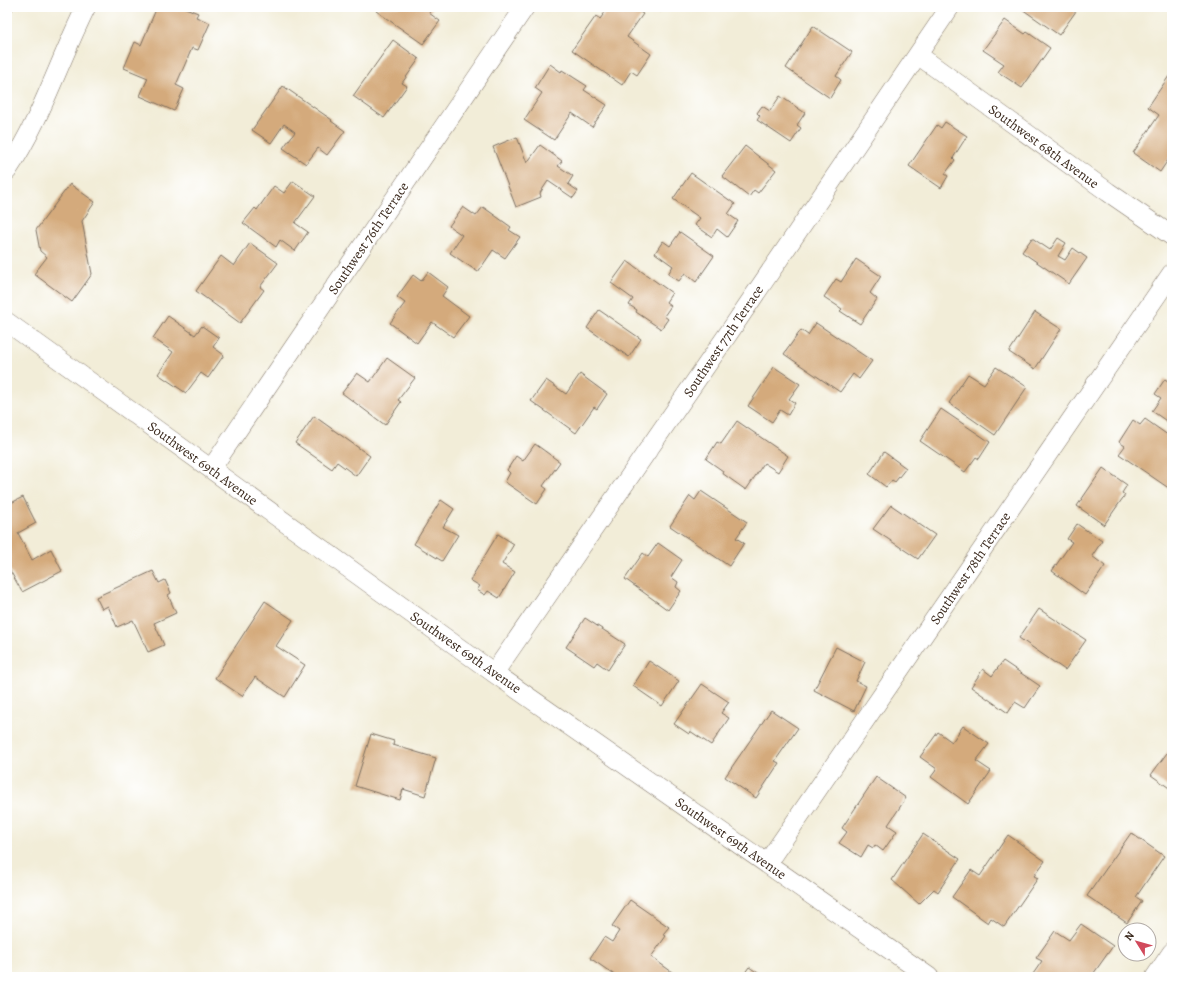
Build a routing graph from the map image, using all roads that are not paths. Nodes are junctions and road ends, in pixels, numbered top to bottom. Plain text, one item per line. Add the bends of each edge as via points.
1 (86, 7) edge
2 (525, 7) edge
3 (950, 7) edge
4 (918, 55) junction
5 (7, 171) edge
6 (1172, 236) edge
7 (1172, 273) edge
8 (7, 322) edge
9 (211, 469) junction
10 (494, 673) junction
11 (767, 863) junction
12 (1172, 952) edge
13 (930, 977) edge
14 (1155, 977) edge

1 - 5 street via 28,136
2 - 9 street, Southwest 76th Terrace
3 - 4 street, Southwest 77th Terrace
4 - 6 street, Southwest 68th Avenue
4 - 10 street, Southwest 77th Terrace
7 - 11 street, Southwest 78th Terrace
8 - 9 street, Southwest 69th Avenue
9 - 10 street, Southwest 69th Avenue
10 - 11 street, Southwest 69th Avenue
11 - 13 street, Southwest 69th Avenue
12 - 14 street

